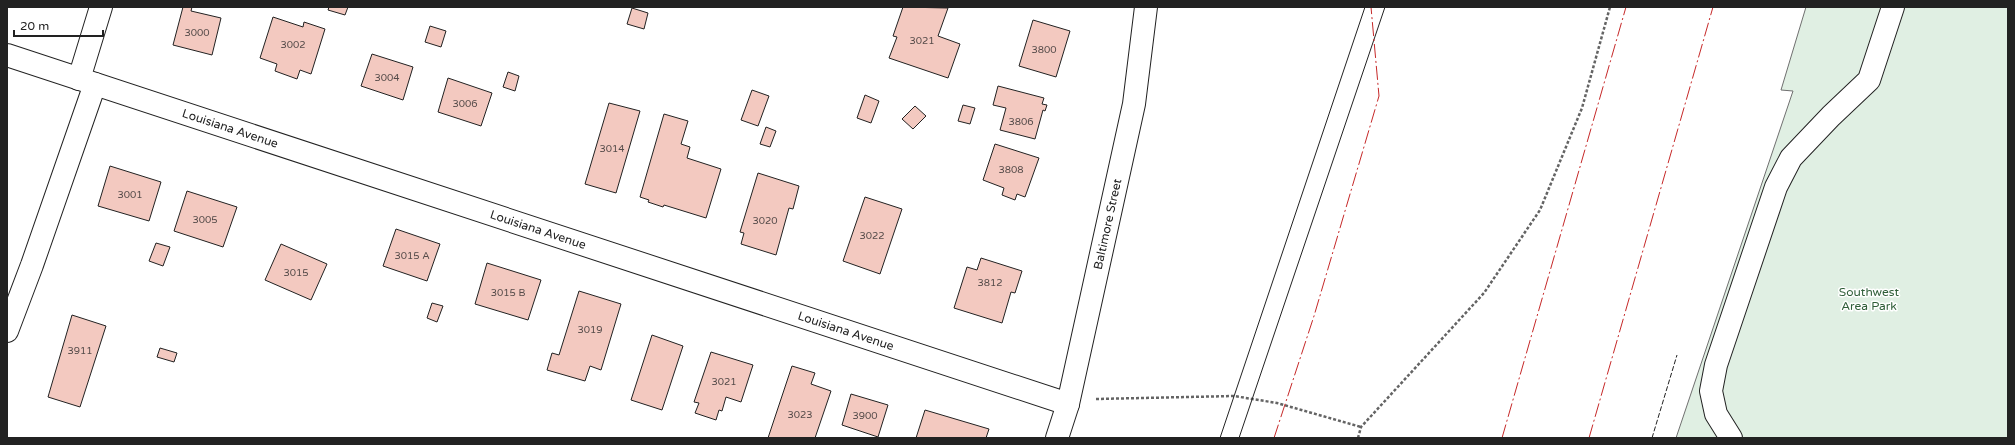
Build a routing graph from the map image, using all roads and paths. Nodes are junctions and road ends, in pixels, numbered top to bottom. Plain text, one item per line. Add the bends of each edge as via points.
1 (101, 7) edge
2 (1146, 7) edge
3 (1610, 7) edge
4 (1893, 7) edge
5 (7, 55) edge
6 (87, 81) junction
7 (7, 331) edge
8 (1068, 404) junction
9 (1361, 427) junction
10 (1057, 438) edge
11 (1358, 438) edge
12 (1731, 438) edge

1 - 6 street
2 - 8 street, Baltimore Street via 1134,104
3 - 9 path via 1582,108 1540,210 1484,293
4 - 12 street via 1869,80 1792,158 1776,187 1716,365 1711,391 1716,414
5 - 6 street, Louisiana Avenue
6 - 7 street via 32,265
6 - 8 street, Louisiana Avenue
8 - 9 path via 1096,399 1234,396 1277,402
8 - 10 street, Baltimore Street
9 - 11 path

